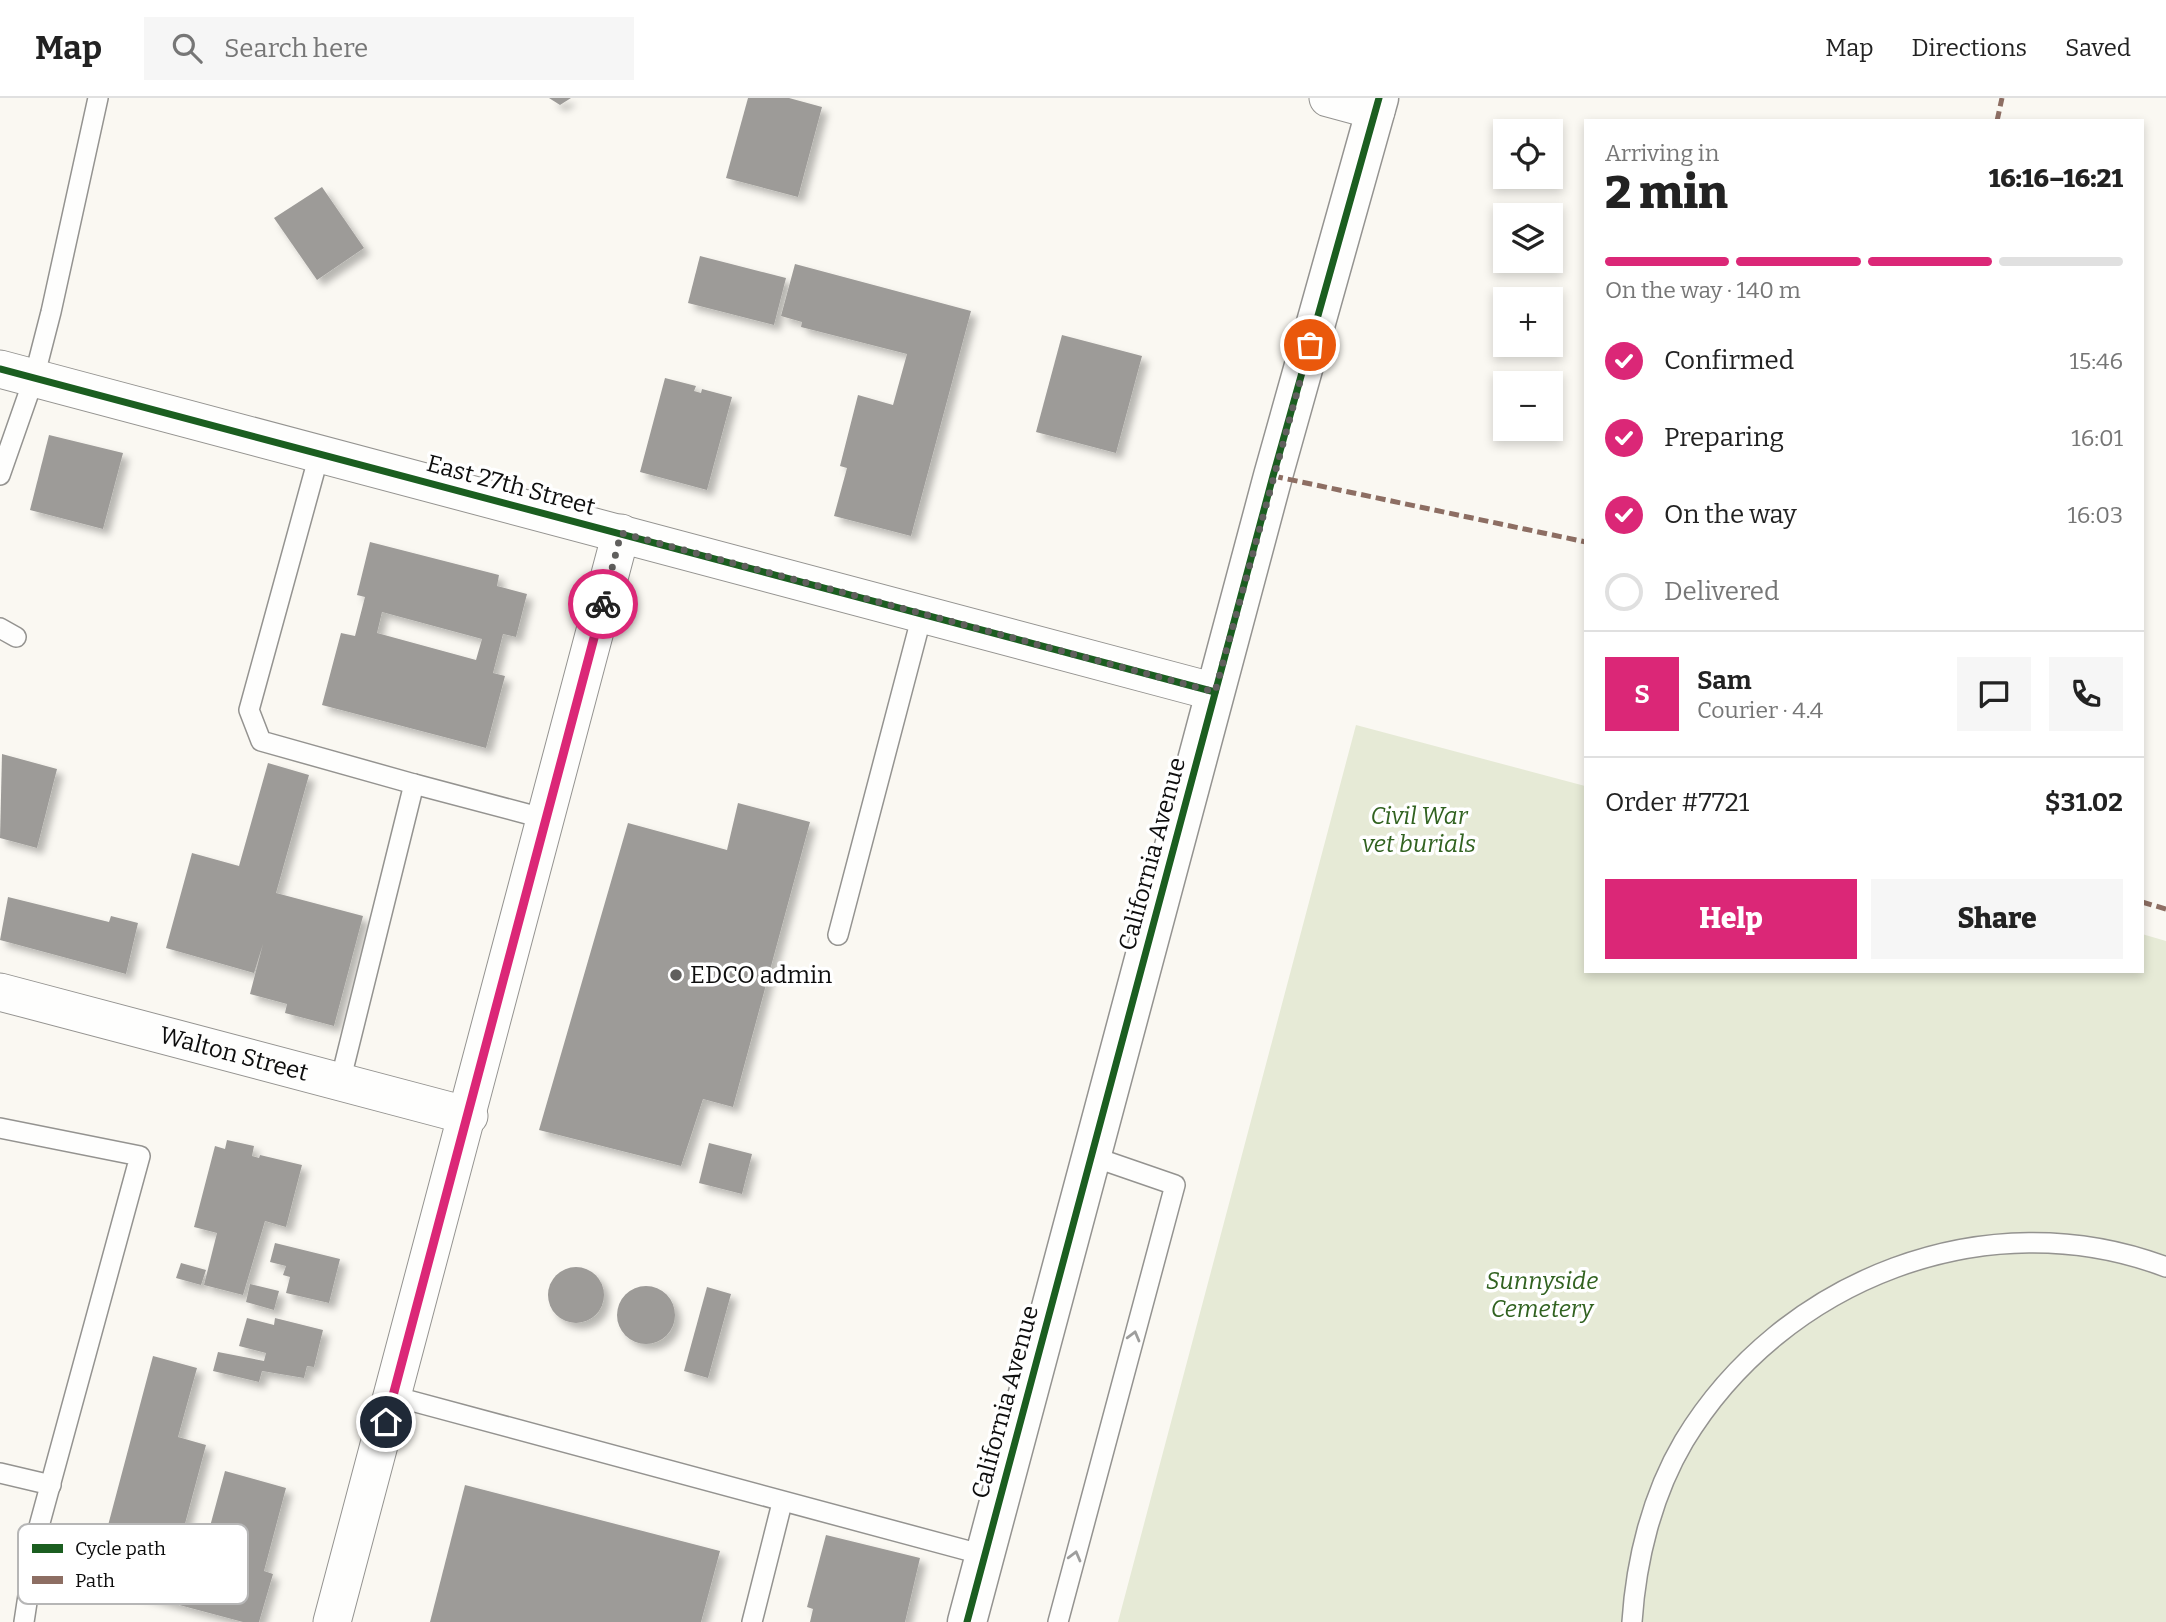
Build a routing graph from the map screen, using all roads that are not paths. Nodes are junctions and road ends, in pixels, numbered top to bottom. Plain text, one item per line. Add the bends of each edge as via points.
1 (98, 98) edge
2 (1328, 98) edge
3 (1377, 105) edge
4 (17, 374) edge
5 (319, 455) junction
6 (0, 475) edge
7 (621, 533) junction
8 (922, 615) junction
9 (1215, 692) junction
10 (414, 784) junction
11 (546, 820) junction
12 (838, 935) dead end
13 (0, 992) edge
14 (340, 1082) junction
15 (468, 1116) junction
16 (0, 1128) edge
17 (1091, 1156) junction
18 (2166, 1267) edge
19 (393, 1396) junction
20 (0, 1473) edge
21 (51, 1485) junction
22 (782, 1503) junction
23 (40, 1524) edge
24 (984, 1555) junction
25 (27, 1604) edge
26 (24, 1622) edge
27 (332, 1622) edge
28 (752, 1622) edge
29 (967, 1622) edge
30 (1058, 1622) edge
31 (1632, 1622) edge

1 - 4 lane
2 - 3 street
3 - 9 street, California Avenue
4 - 5 street, East 27th Street
4 - 6 lane
5 - 7 street, East 27th Street
5 - 10 lane via 249,710 261,741
7 - 8 street, East 27th Street
7 - 11 street
8 - 9 street, East 27th Street
8 - 12 lane
9 - 17 street, California Avenue
10 - 11 lane
10 - 14 lane
11 - 15 street
13 - 14 street, Walton Street
14 - 15 street, Walton Street
15 - 19 street
16 - 21 lane via 140,1156
17 - 24 street, California Avenue
30 -> 17 lane via 1175,1185
18 - 31 lane via 2135,1255 2061,1243 1986,1244 1901,1264 1843,1288 1780,1329 1727,1381 1684,1442 1652,1510 1635,1582
19 - 22 lane
19 - 27 street
20 - 21 lane
21 - 23 lane
22 - 24 lane
22 - 28 lane
24 - 29 street, California Avenue
25 - 26 lane

